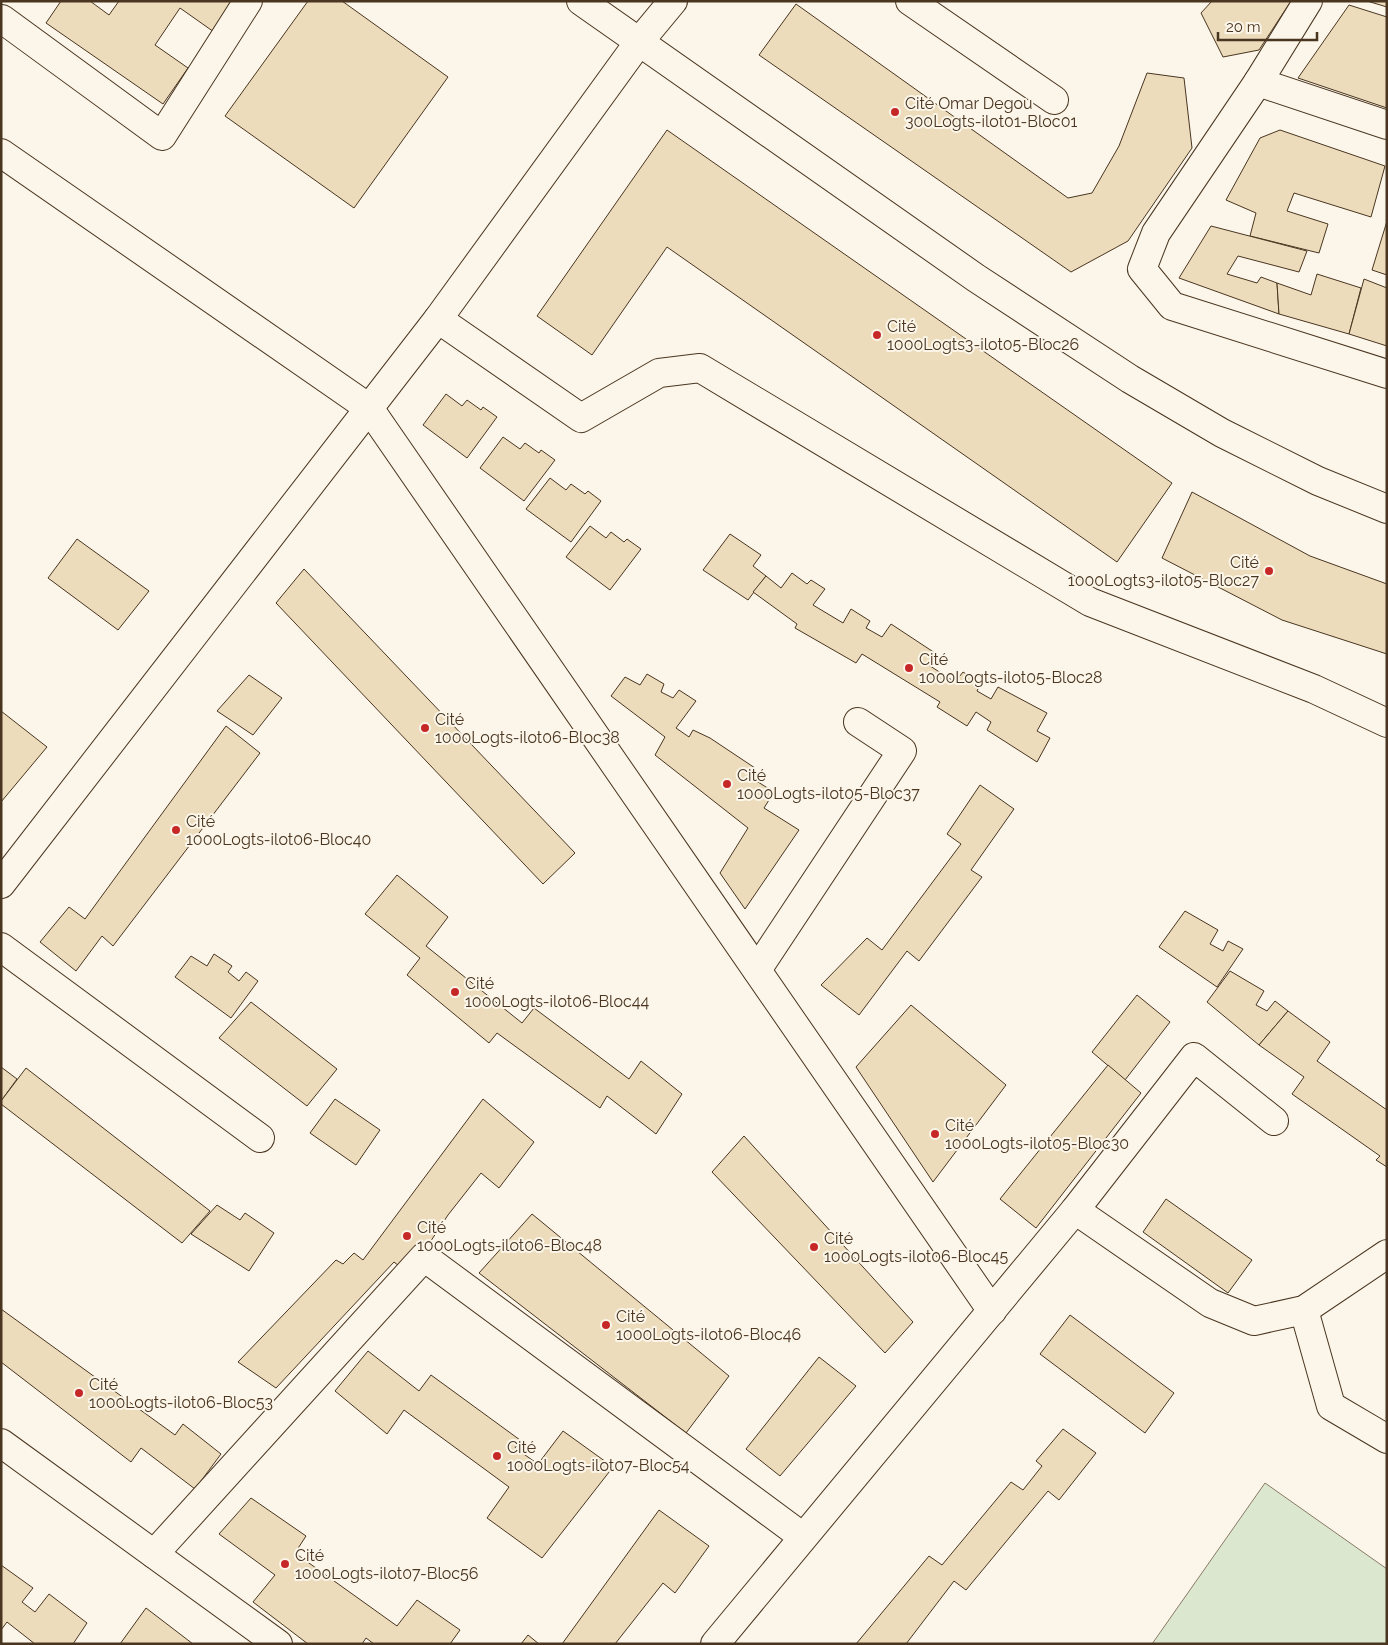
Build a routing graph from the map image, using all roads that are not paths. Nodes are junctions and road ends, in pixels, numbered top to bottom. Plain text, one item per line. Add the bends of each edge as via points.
1 (248, 1) edge
2 (581, 1) edge
3 (673, 1) edge
4 (910, 1) edge
5 (1308, 1) edge
6 (5, 13) edge
7 (639, 42) junction
8 (1258, 82) junction
9 (1054, 100) dead end
10 (1387, 125) edge
11 (1, 153) edge
12 (438, 319) junction
13 (1387, 374) edge
14 (369, 408) junction
15 (1387, 509) edge
16 (858, 722) dead end
17 (1387, 723) edge
18 (1, 884) edge
19 (1, 947) edge
20 (757, 970) junction
21 (1274, 1121) dead end
22 (260, 1138) dead end
23 (1075, 1210) junction
24 (1387, 1254) edge
25 (1304, 1310) junction
26 (992, 1311) junction
27 (1387, 1439) edge
28 (1, 1443) edge
29 (803, 1537) junction
30 (154, 1554) junction
31 (278, 1644) edge
32 (715, 1644) edge

1 - 6 street via 162,136
2 - 7 street
3 - 7 street
4 - 9 street
5 - 8 street
7 - 12 street
7 - 15 street via 976,278 1130,378 1222,433 1318,481
8 - 10 street
8 - 13 street via 1156,233 1142,269 1172,306
11 - 14 street
12 - 14 street
12 - 17 street via 581,418 659,373 700,368 1090,602 1314,689
14 - 18 street
14 - 20 street
16 - 20 street via 902,751
19 - 22 street
20 - 26 street
21 - 23 street via 1194,1057
23 - 25 street via 1210,1303 1254,1321
23 - 26 street
24 - 25 street
25 - 27 street via 1331,1406
26 - 29 street
28 - 30 street
29 - 30 street via 424,1257
29 - 32 street
30 - 31 street

